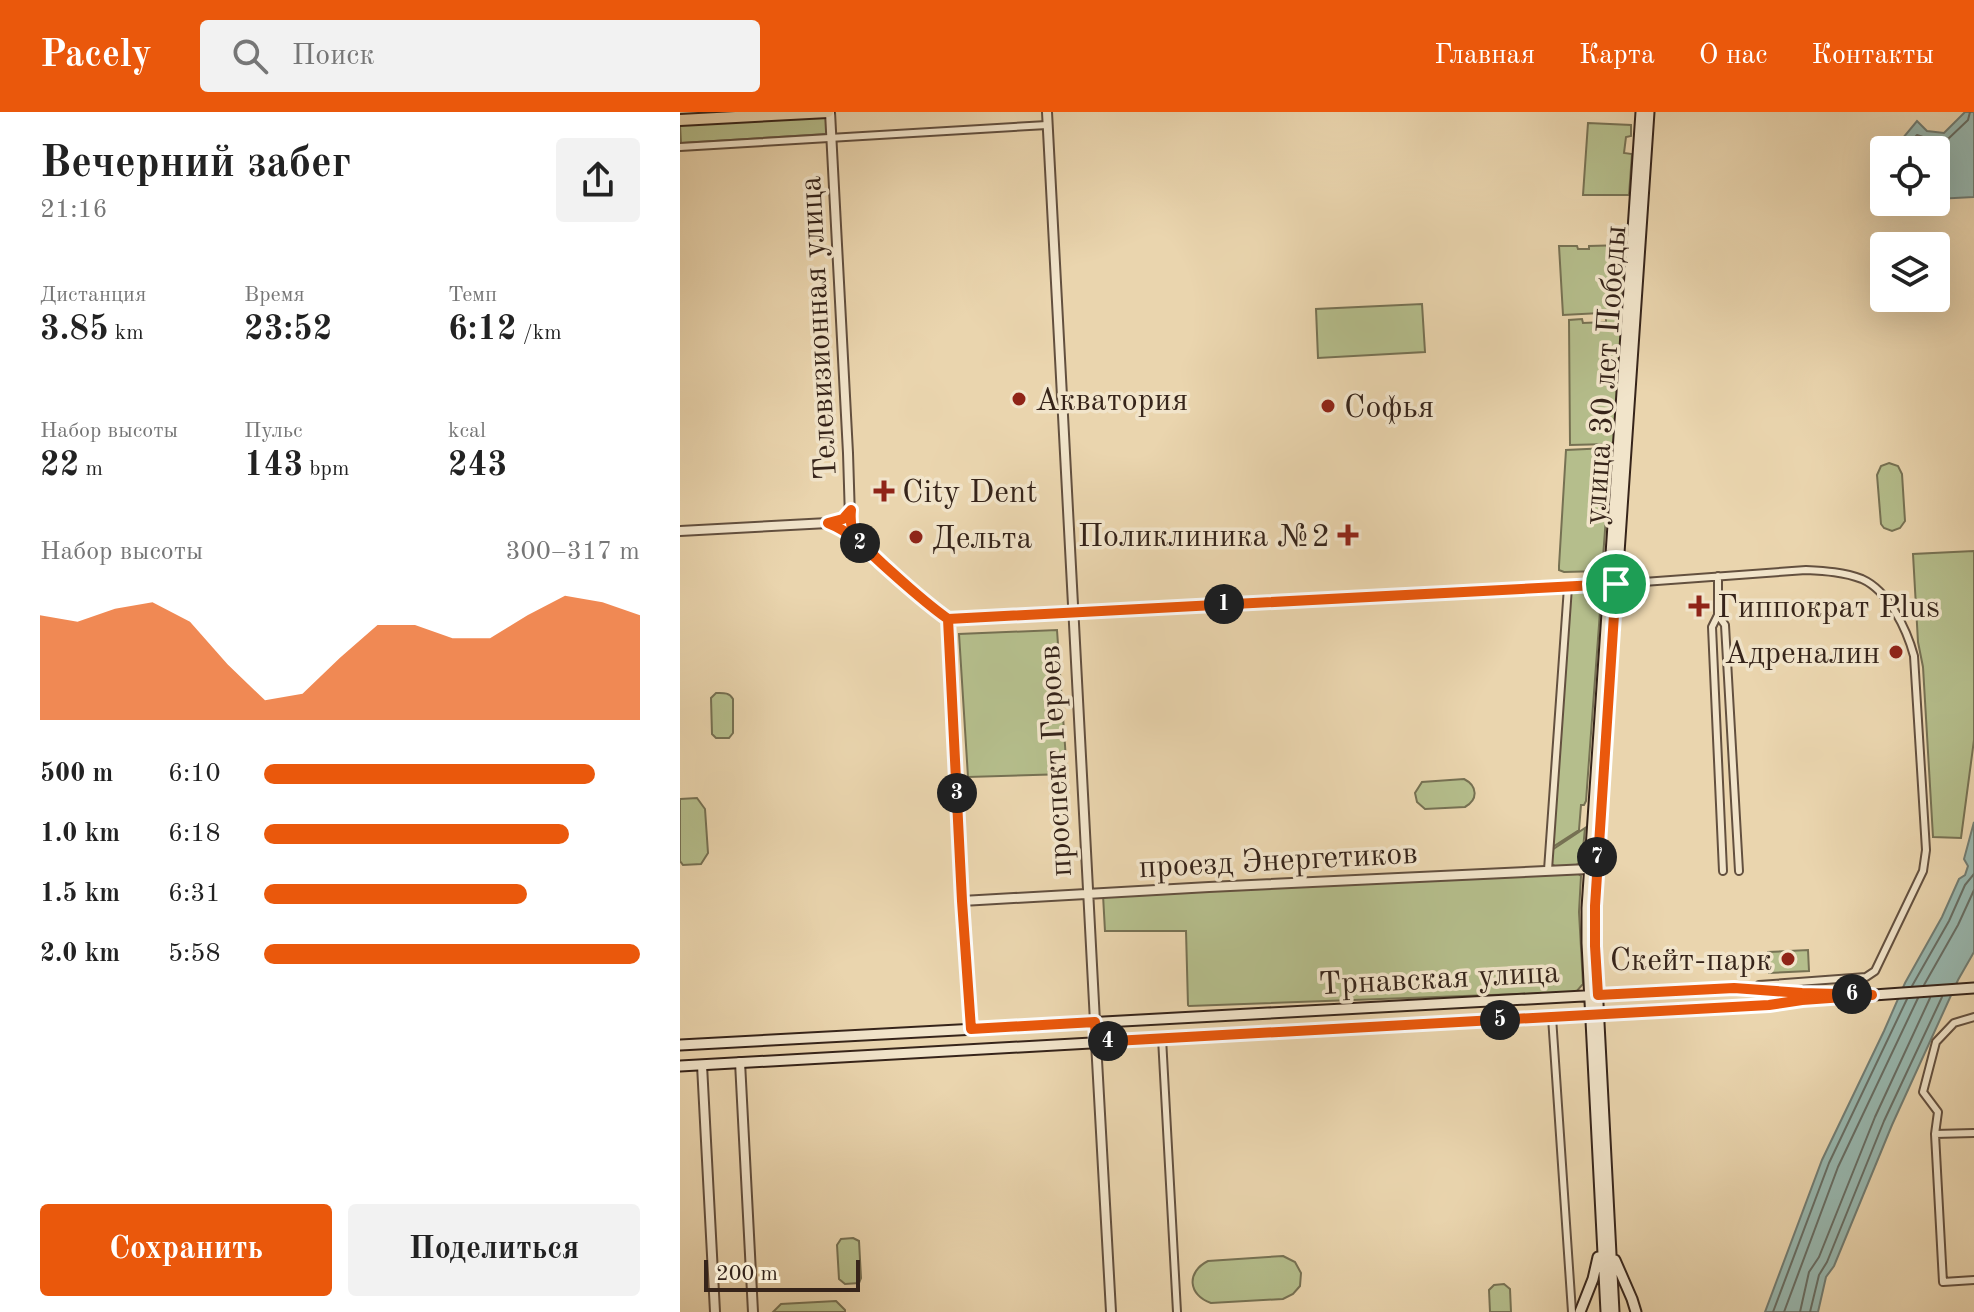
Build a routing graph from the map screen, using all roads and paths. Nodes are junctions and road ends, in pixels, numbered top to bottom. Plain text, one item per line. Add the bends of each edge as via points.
1 (829, 112) edge
2 (1047, 112) edge
3 (1641, 112) edge
4 (1649, 112) edge
5 (680, 120) edge
6 (1047, 125) junction
7 (831, 138) junction
8 (680, 147) edge
9 (851, 510) junction
10 (828, 523) junction
11 (680, 531) edge
12 (857, 540) junction
13 (1718, 576) junction
14 (1612, 584) junction
15 (1568, 587) junction
16 (1072, 612) junction
17 (1718, 615) junction
18 (948, 619) junction
19 (1592, 869) junction
20 (1548, 870) junction
21 (1723, 871) dead end
22 (1739, 871) dead end
23 (1088, 895) junction
24 (962, 901) junction
25 (1802, 981) junction
26 (1734, 988) junction
27 (1768, 989) junction
28 (1969, 989) edge
29 (1802, 993) junction
30 (1594, 995) junction
31 (1872, 995) junction
32 (1515, 999) junction
33 (1480, 1001) junction
34 (1769, 1005) junction
35 (1595, 1014) junction
36 (1552, 1017) junction
37 (1974, 1017) edge
38 (1183, 1018) junction
39 (1515, 1019) junction
40 (1478, 1021) junction
41 (1095, 1022) junction
42 (1025, 1026) junction
43 (971, 1029) junction
44 (1183, 1037) junction
45 (803, 1038) junction
46 (1162, 1038) junction
47 (780, 1040) junction
48 (1096, 1042) junction
49 (680, 1045) edge
50 (1025, 1046) junction
51 (804, 1059) junction
52 (779, 1060) junction
53 (740, 1062) junction
54 (702, 1065) junction
55 (680, 1066) edge
56 (1974, 1133) edge
57 (1935, 1134) junction
58 (1600, 1206) junction
59 (1611, 1243) junction
60 (1974, 1280) edge
61 (715, 1312) edge
62 (753, 1312) edge
63 (1111, 1312) edge
64 (1177, 1312) edge
65 (1572, 1312) edge
66 (1580, 1312) edge
67 (1606, 1312) edge
68 (1614, 1312) edge
69 (1636, 1312) edge

1 - 5 main road
1 - 7 street, Телевизионная улица
2 - 6 street, проспект Героев
3 - 14 main road
4 - 14 main road, улица 30 лет Победы
6 - 7 street
6 - 16 street, проспект Героев
7 - 8 street
7 - 9 street, Телевизионная улица
9 - 10 street
9 - 12 street, Телевизионная улица
10 - 11 street
10 - 12 street
12 - 18 street
13 - 14 street
13 - 17 street
13 - 25 street via 1806,570 1865,580 1898,613 1914,656 1923,871 1871,975
14 - 15 street
14 - 19 main road, улица 30 лет Победы
15 - 16 street
15 - 20 street
16 - 18 street
16 - 23 street, проспект Героев
17 - 21 street via 1712,627
17 - 22 street via 1725,625
18 - 24 street
19 - 20 street, проезд Энергетиков
19 - 30 main road, улица 30 лет Победы
20 - 23 street, проезд Энергетиков
23 - 24 street, проезд Энергетиков
23 - 41 street, проспект Героев
24 - 43 street
25 - 26 street
25 - 29 street via 1797,987
26 - 27 main road, Трнавская улица
26 - 30 main road, Трнавская улица
27 - 29 main road, Трнавская улица
27 - 34 main road
28 - 31 main road
29 - 31 main road, Трнавская улица
30 - 32 main road, Трнавская улица
30 - 35 main road, улица 30 лет Победы
31 - 34 main road, Трнавская улица
32 - 33 main road, Трнавская улица
32 - 39 main road via 1522,1010
33 - 38 main road, Трнавская улица
33 - 40 main road
34 - 35 main road, Трнавская улица
35 - 36 main road, Трнавская улица
35 - 58 main road
35 - 59 main road, улица 30 лет Победы
36 - 39 main road, Трнавская улица
36 - 65 street
37 - 57 street via 1954,1023 1936,1042 1923,1092 1938,1112
38 - 41 main road, Трнавская улица
38 - 44 main road via 1177,1027
39 - 40 main road, Трнавская улица
40 - 44 main road, Трнавская улица
41 - 42 main road, Трнавская улица
41 - 48 main road, проспект Героев
42 - 43 main road, Трнавская улица
42 - 50 main road via 1030,1036
43 - 45 main road, Трнавская улица
44 - 46 main road, Трнавская улица
45 - 47 main road, Трнавская улица
45 - 51 main road via 797,1049
46 - 48 main road, Трнавская улица
46 - 64 street
47 - 49 main road, Трнавская улица
47 - 52 main road via 789,1050
48 - 50 main road, Трнавская улица
48 - 63 street, проспект Героев
50 - 51 main road, Трнавская улица
51 - 52 main road, Трнавская улица
52 - 53 main road, Трнавская улица
53 - 54 main road, Трнавская улица
53 - 62 street
54 - 55 main road, Трнавская улица
54 - 61 street
56 - 57 street
57 - 60 street via 1943,1282
58 - 66 main road via 1597,1268
58 - 67 main road
59 - 68 main road, улица 30 лет Победы
59 - 69 main road

